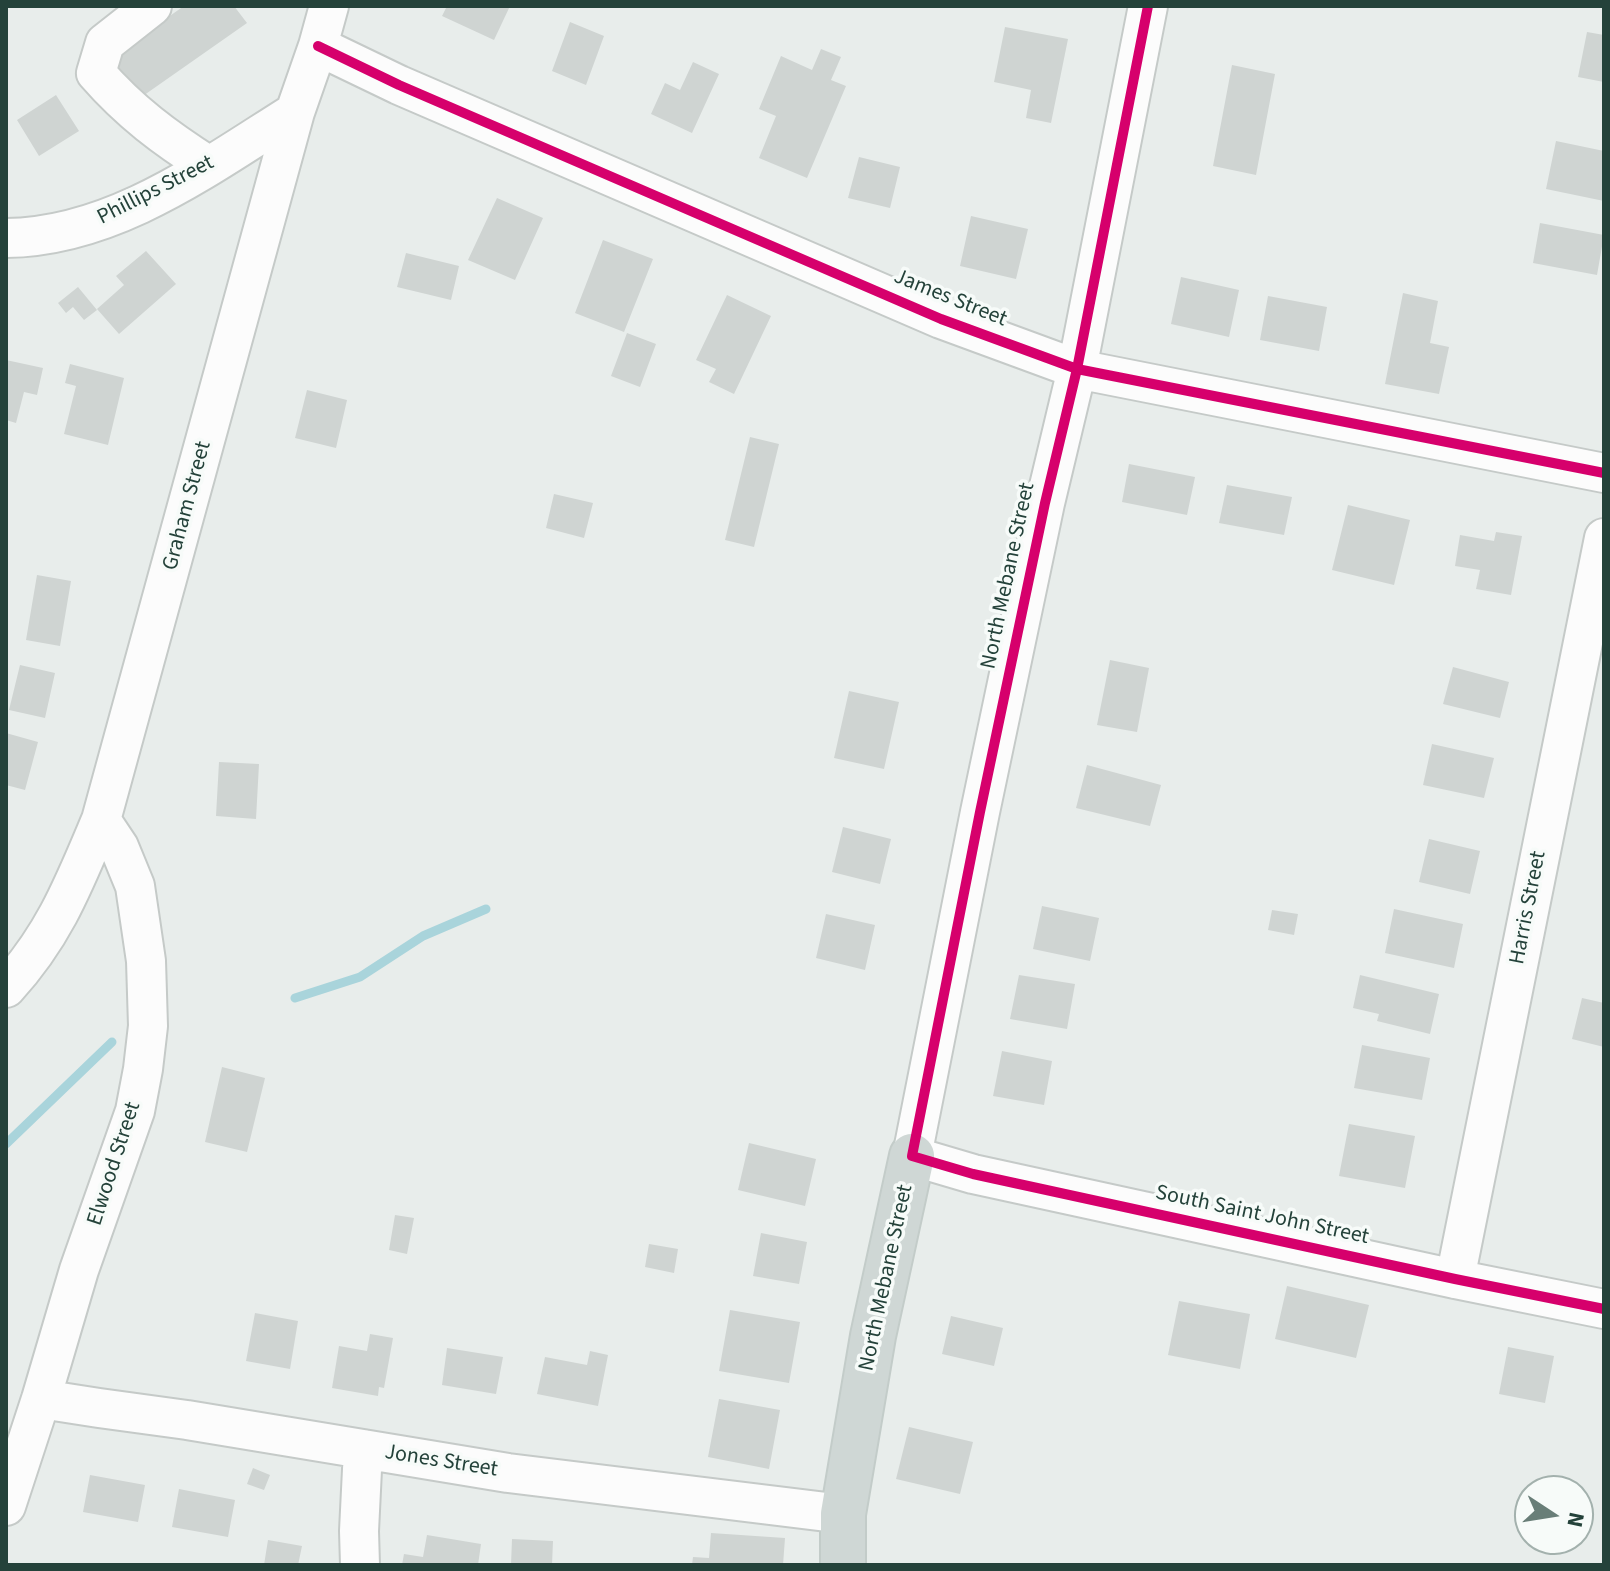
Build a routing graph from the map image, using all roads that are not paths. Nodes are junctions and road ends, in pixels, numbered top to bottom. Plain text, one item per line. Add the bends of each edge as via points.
1 (152, 6) edge
2 (1148, 6) edge
3 (323, 19) edge
4 (295, 112) junction
5 (209, 166) junction
6 (6, 238) edge
7 (1077, 369) junction
8 (1604, 473) edge
9 (1604, 538) edge
10 (101, 820) junction
11 (6, 988) edge
12 (912, 1156) junction
13 (1455, 1279) junction
14 (1604, 1309) edge
15 (41, 1399) junction
16 (363, 1449) junction
17 (6, 1506) edge
18 (843, 1514) junction
19 (360, 1565) edge
20 (843, 1565) edge

1 - 5 street via 105,43 96,73 162,136
2 - 7 street, North Mebane Street
3 - 4 street, Graham Street
3 - 7 street, James Street via 399,85 941,319
4 - 5 street, Phillips Street
4 - 10 street, Graham Street
5 - 6 street, Phillips Street via 146,202 95,223
7 - 8 street, James Street
7 - 12 street, North Mebane Street via 989,765
9 - 13 street, Harris Street
10 - 11 street, Graham Street via 66,902
10 - 15 street, Elwood Street via 135,886 146,961 148,1026 135,1111
12 - 13 street, South Saint John Street via 973,1174
12 - 18 main road, North Mebane Street via 873,1336
13 - 14 street, South Saint John Street
15 - 16 street, Jones Street
15 - 17 street, Elwood Street
16 - 18 street, Jones Street via 508,1473
16 - 19 street
18 - 20 main road, North Mebane Street

